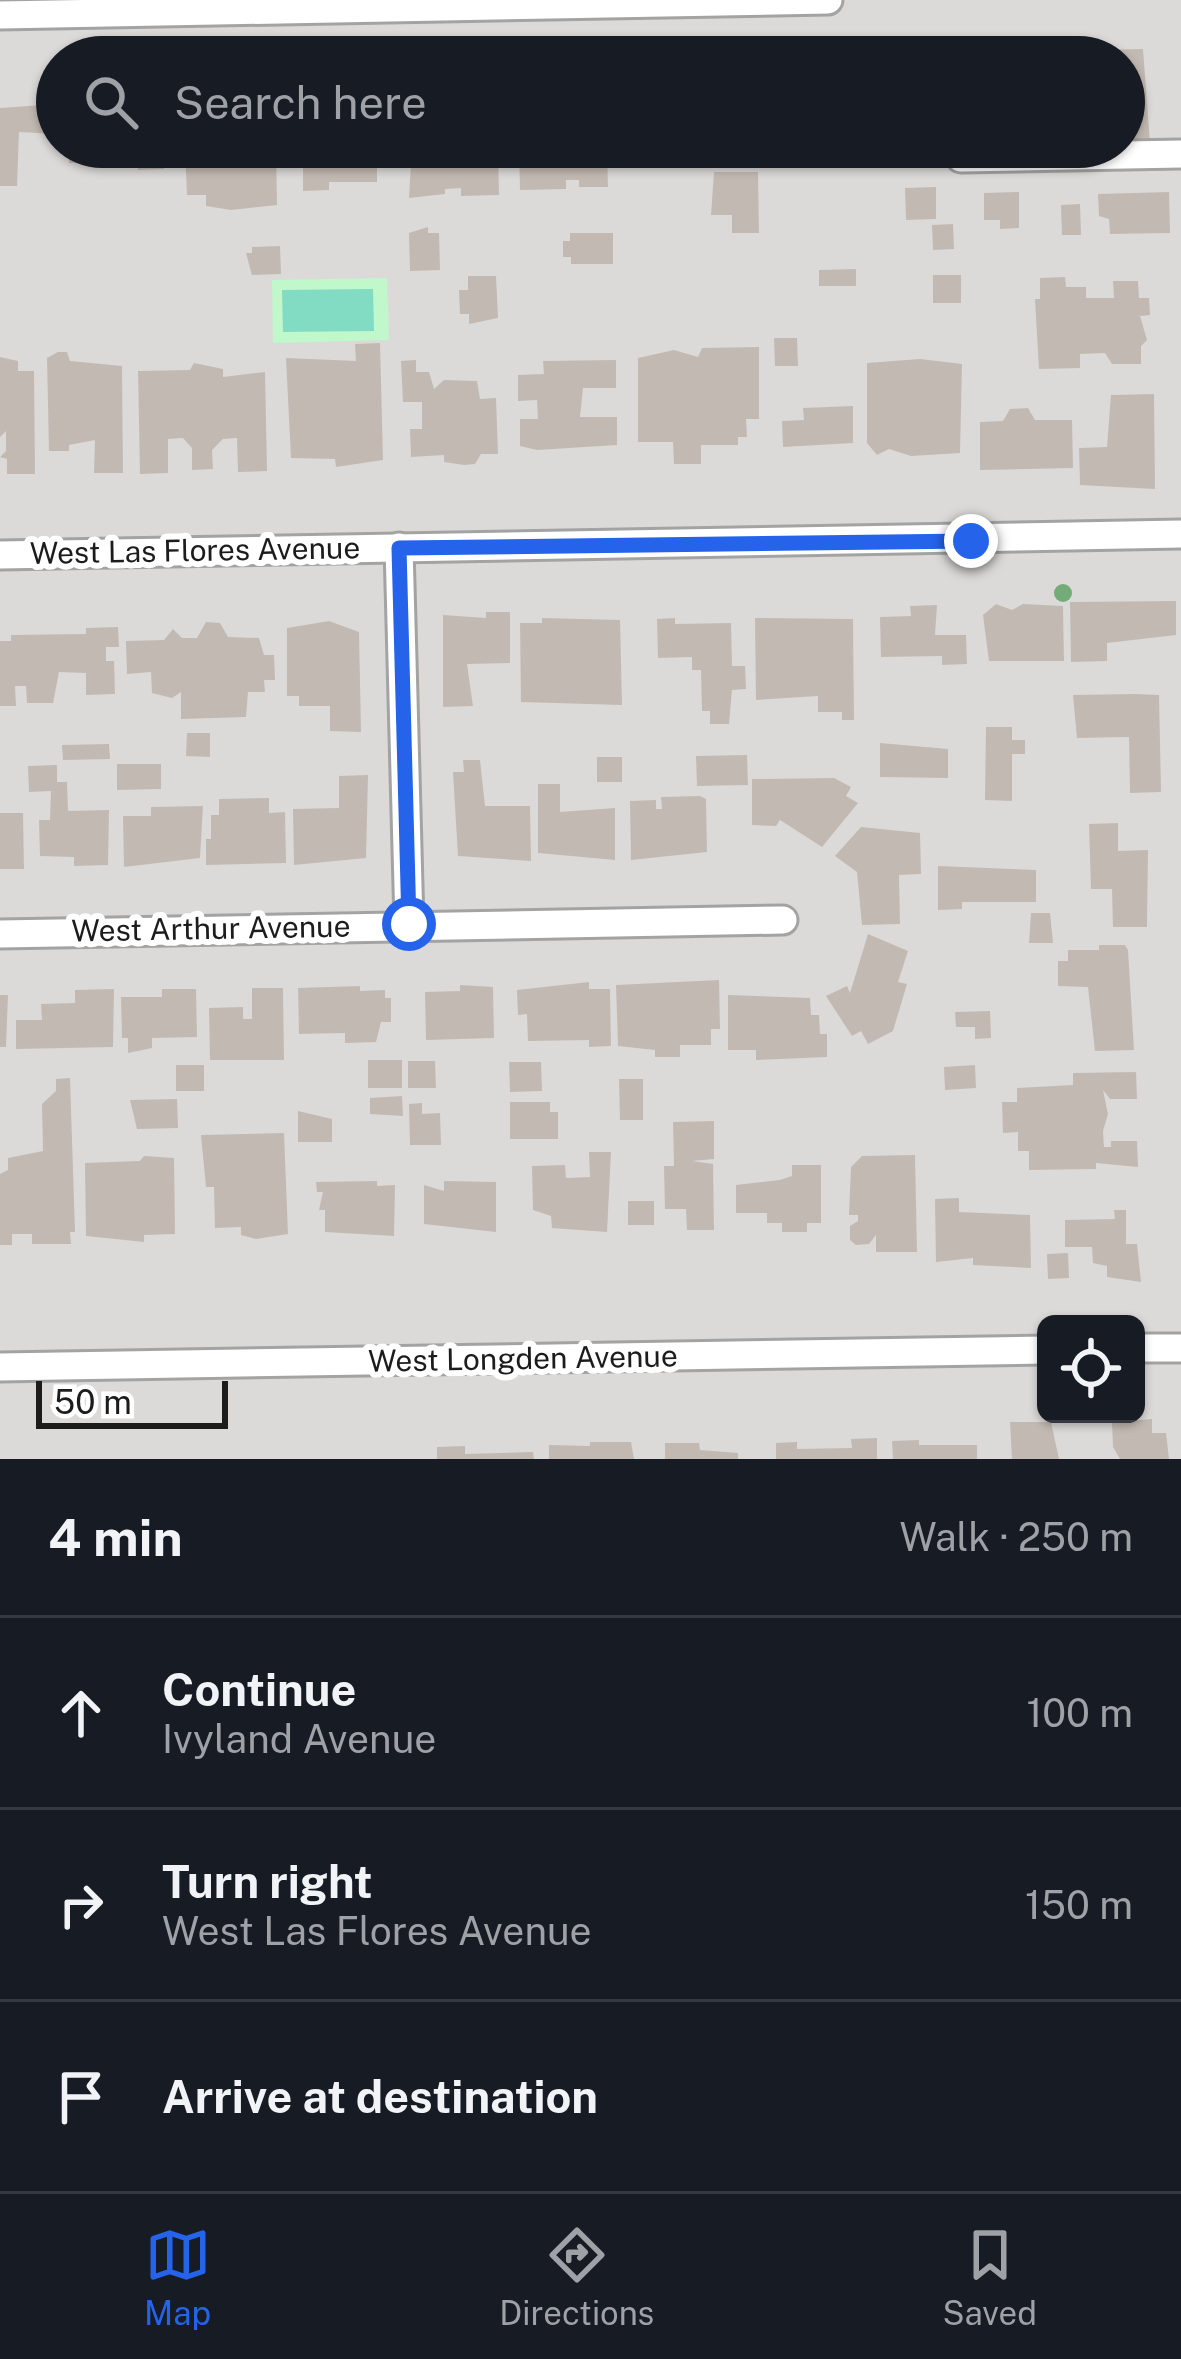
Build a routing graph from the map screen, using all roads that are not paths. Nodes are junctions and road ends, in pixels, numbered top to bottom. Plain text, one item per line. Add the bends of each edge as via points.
1 (828, 0) edge
2 (0, 15) edge
3 (1181, 154) edge
4 (1145, 155) edge
5 (1181, 534) edge
6 (399, 548) junction
7 (0, 555) edge
8 (783, 920) dead end
9 (409, 924) junction
10 (0, 934) edge
11 (1145, 1348) edge
12 (1181, 1348) edge
13 (1037, 1350) edge
14 (0, 1367) edge

1 - 2 street
3 - 4 street
5 - 6 street, West Las Flores Avenue
6 - 7 street, West Las Flores Avenue
6 - 9 street
8 - 9 street, West Arthur Avenue
9 - 10 street, West Arthur Avenue
11 - 12 street
13 - 14 street, West Longden Avenue

